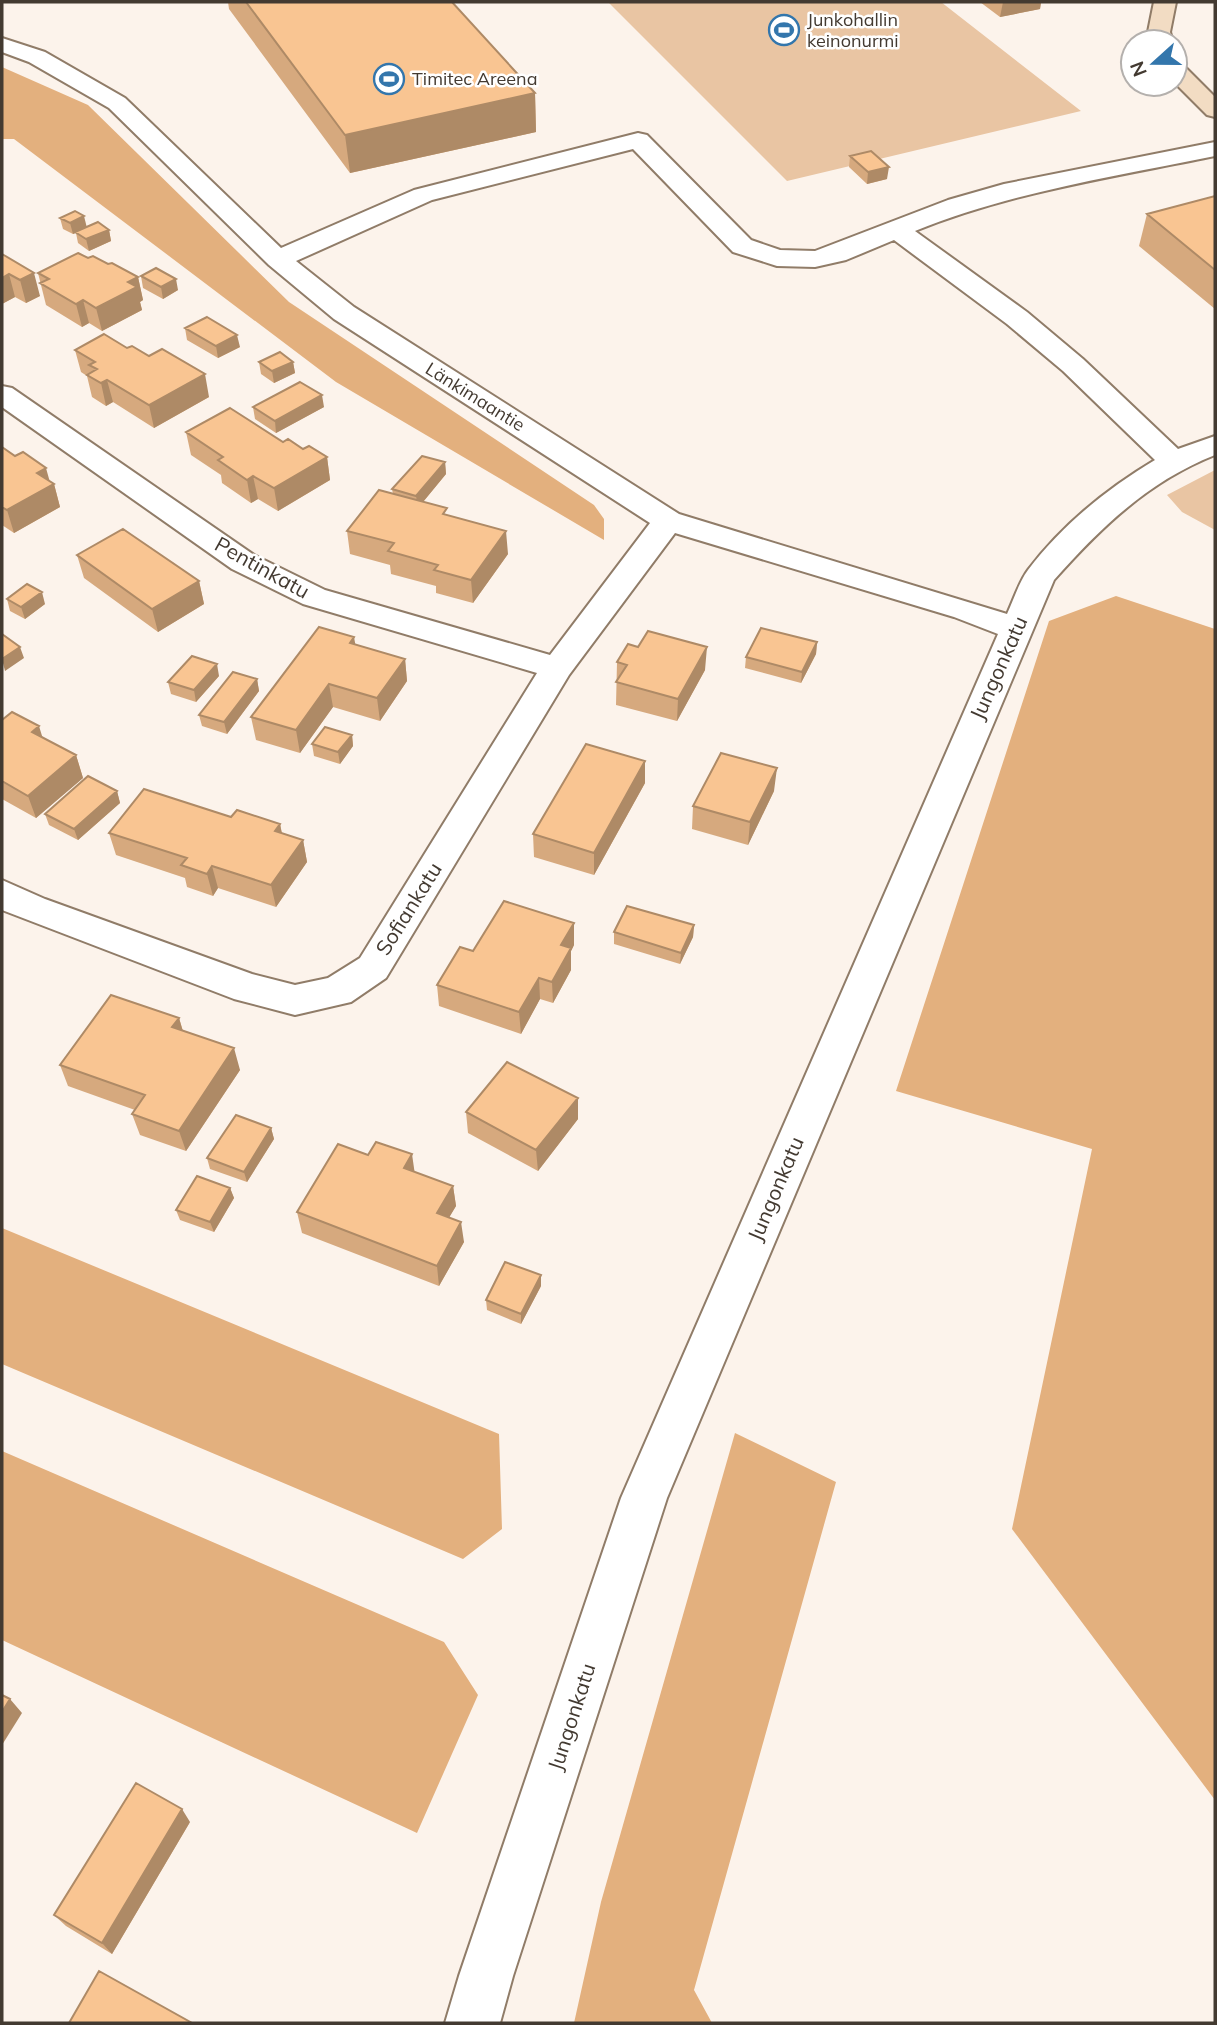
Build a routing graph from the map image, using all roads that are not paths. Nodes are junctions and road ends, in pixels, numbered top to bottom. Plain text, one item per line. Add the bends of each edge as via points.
1 (1165, 2) edge
2 (1160, 28) edge
3 (2, 45) edge
4 (1189, 84) edge
5 (1215, 110) edge
6 (1215, 149) edge
7 (895, 229) junction
8 (278, 259) junction
9 (2, 394) edge
10 (1215, 445) edge
11 (1174, 461) junction
12 (668, 521) junction
13 (1017, 629) junction
14 (557, 668) junction
15 (2, 894) edge
16 (473, 2023) edge

1 - 2 street
3 - 8 street, Länkimaantie via 37,57 117,103
4 - 5 street
6 - 7 street via 1013,189
7 - 8 street via 815,259 761,255 742,246 638,139 424,195
7 - 11 street via 1035,334
8 - 12 street, Länkimaantie via 344,313
9 - 14 street, Pentinkatu via 243,562 302,592
10 - 11 street, Jungonkatu
11 - 13 street, Jungonkatu via 1085,526 1040,576
12 - 13 street, Länkimaantie
12 - 14 street, Sofiankatu
13 - 16 street, Jungonkatu via 644,1499
14 - 15 street, Sofiankatu via 373,968 338,991 295,1000 247,988

